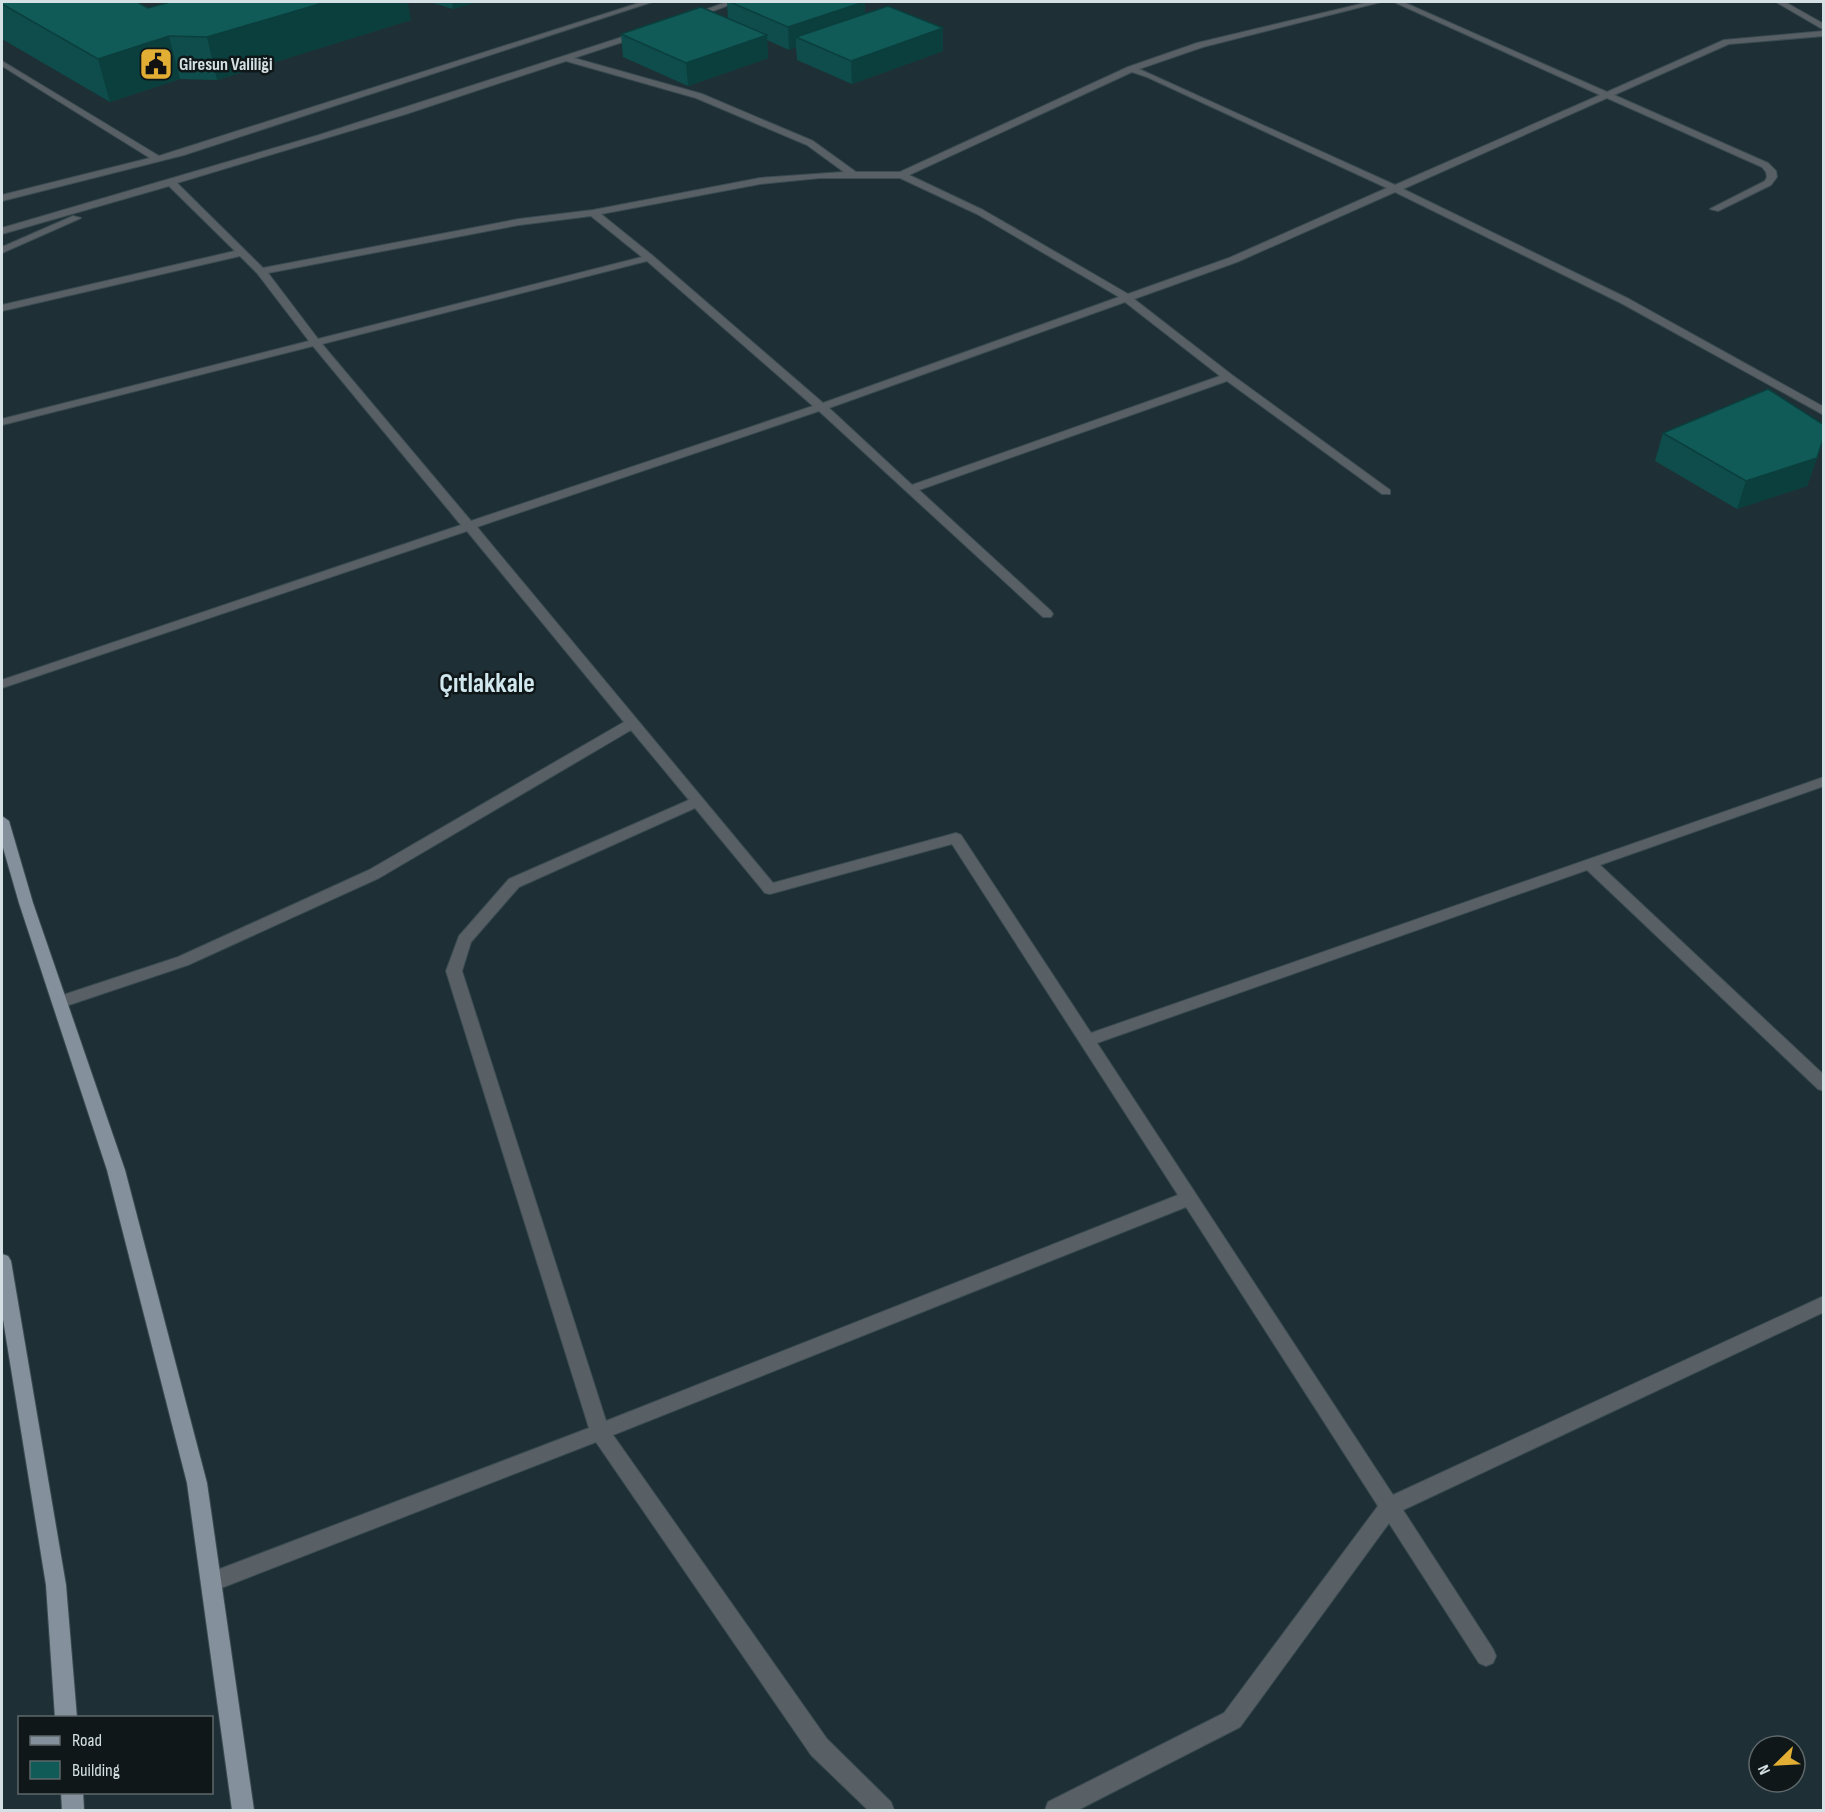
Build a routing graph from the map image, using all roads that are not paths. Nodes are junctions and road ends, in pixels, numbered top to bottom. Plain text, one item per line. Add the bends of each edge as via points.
1 (648, 2) edge
2 (733, 2) edge
3 (1377, 2) edge
4 (1398, 2) edge
5 (1780, 2) edge
6 (680, 20) edge
7 (1824, 28) edge
8 (646, 31) edge
9 (1824, 33) edge
10 (567, 58) junction
11 (2, 63) edge
12 (1131, 69) junction
13 (1612, 95) junction
14 (158, 159) junction
15 (855, 175) junction
16 (902, 175) junction
17 (170, 182) junction
18 (1396, 189) junction
19 (139, 192) junction
20 (2, 197) edge
21 (1715, 209) dead end
22 (593, 213) junction
23 (2, 231) edge
24 (2, 250) edge
25 (242, 252) junction
26 (649, 258) junction
27 (261, 271) junction
28 (1127, 297) junction
29 (2, 308) edge
30 (315, 342) junction
31 (1228, 376) junction
32 (821, 407) junction
33 (1824, 412) edge
34 (2, 422) edge
35 (911, 489) junction
36 (1386, 492) dead end
37 (469, 526) junction
38 (1047, 614) dead end
39 (2, 684) edge
40 (632, 723) junction
41 (1824, 781) edge
42 (697, 802) junction
43 (2, 821) edge
44 (1589, 863) junction
45 (60, 1002) junction
46 (1087, 1040) junction
47 (1824, 1085) edge
48 (1189, 1198) junction
49 (2, 1261) edge
50 (1824, 1303) edge
51 (600, 1432) junction
52 (1389, 1507) junction
53 (211, 1582) junction
54 (1486, 1656) dead end
55 (66, 1716) edge
56 (72, 1794) edge
57 (73, 1810) edge
58 (243, 1810) edge
59 (883, 1810) edge
60 (1056, 1810) edge

1 - 14 street
2 - 6 street
3 - 12 street via 1200,45
4 - 13 street
5 - 7 street
8 - 10 street
9 - 13 street via 1727,42
10 - 15 street via 699,96 810,143
10 - 17 street
11 - 14 street
12 - 16 street
12 - 18 street
13 - 18 street
13 - 21 street via 1771,171 1768,183
14 - 20 street
15 - 16 street
15 - 22 street via 760,181
16 - 28 street via 980,212
17 - 19 street
17 - 25 street
18 - 28 street via 1233,260
18 - 33 street via 1625,301
19 - 23 street
19 - 24 street
22 - 26 street
22 - 27 street via 519,222
25 - 27 street
25 - 29 street
26 - 30 street
26 - 32 street
27 - 30 street
28 - 31 street
28 - 32 street
30 - 34 street
30 - 37 street
31 - 35 street
31 - 36 street
32 - 35 street
32 - 37 street
35 - 38 street
37 - 39 street
37 - 40 street
40 - 42 street
40 - 45 street via 374,874 183,961
41 - 44 street
42 - 46 street via 770,889 956,838
42 - 51 street via 514,884 464,940 454,970
43 - 45 main road
44 - 46 street
44 - 47 street
45 - 53 main road via 116,1170 197,1483
46 - 48 street
48 - 51 street
48 - 52 street
49 - 55 main road via 56,1585
50 - 52 street
51 - 53 street
51 - 59 street via 819,1747
52 - 54 street
52 - 60 street via 1232,1720
53 - 58 main road
56 - 57 main road

